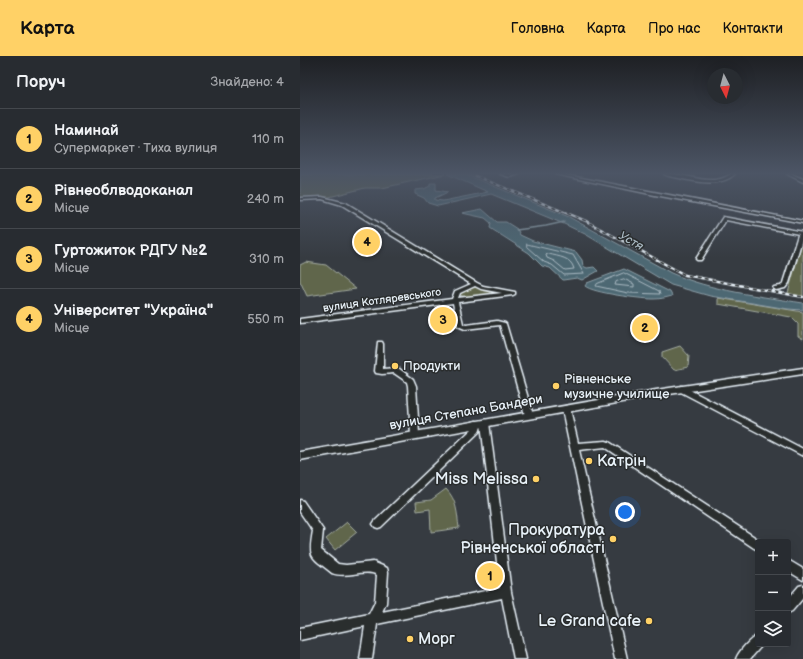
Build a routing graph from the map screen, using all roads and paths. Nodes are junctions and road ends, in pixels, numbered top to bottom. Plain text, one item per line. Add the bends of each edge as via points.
1 (337, 202) edge
2 (699, 202) edge
3 (803, 222) edge
4 (803, 233) edge
5 (699, 259) dead end
6 (475, 284) junction
7 (776, 288) dead end
8 (456, 300) junction
9 (300, 321) edge
10 (380, 344) dead end
11 (803, 371) edge
12 (682, 389) junction
13 (566, 409) junction
14 (529, 415) junction
15 (480, 424) junction
16 (415, 435) junction
17 (575, 447) junction
18 (803, 453) edge
19 (300, 456) edge
20 (300, 504) edge
21 (378, 524) dead end
22 (755, 543) edge
23 (791, 567) edge
24 (803, 575) edge
25 (803, 590) edge
26 (506, 592) junction
27 (791, 604) edge
28 (372, 620) junction
29 (300, 634) edge
30 (755, 644) edge
31 (366, 659) edge
32 (520, 659) edge
33 (621, 659) edge
34 (742, 659) edge

1 - 6 street
2 - 3 street
4 - 5 street via 725,218
4 - 7 street via 800,235 786,283 783,287
6 - 8 street, вулиця Котляревського via 457,292
6 - 8 street via 513,293
8 - 9 street, вулиця Котляревського
8 - 14 street via 462,326 504,324
10 - 16 street via 379,371 396,370 410,381 412,386
11 - 12 main road, вулиця Степана Бандери
12 - 13 main road, вулиця Степана Бандери
12 - 18 street
13 - 14 main road, вулиця Степана Бандери
13 - 17 street
14 - 15 main road, вулиця Степана Бандери
15 - 16 main road, вулиця Степана Бандери
15 - 21 street
15 - 26 street
16 - 19 main road, вулиця Степана Бандери
17 - 22 street via 606,444
17 - 33 street
20 - 28 street via 318,530 316,553 336,569 373,567 383,572 380,603
23 - 24 street
25 - 27 street
26 - 28 street
26 - 32 street
28 - 29 street
28 - 31 street
30 - 34 street

